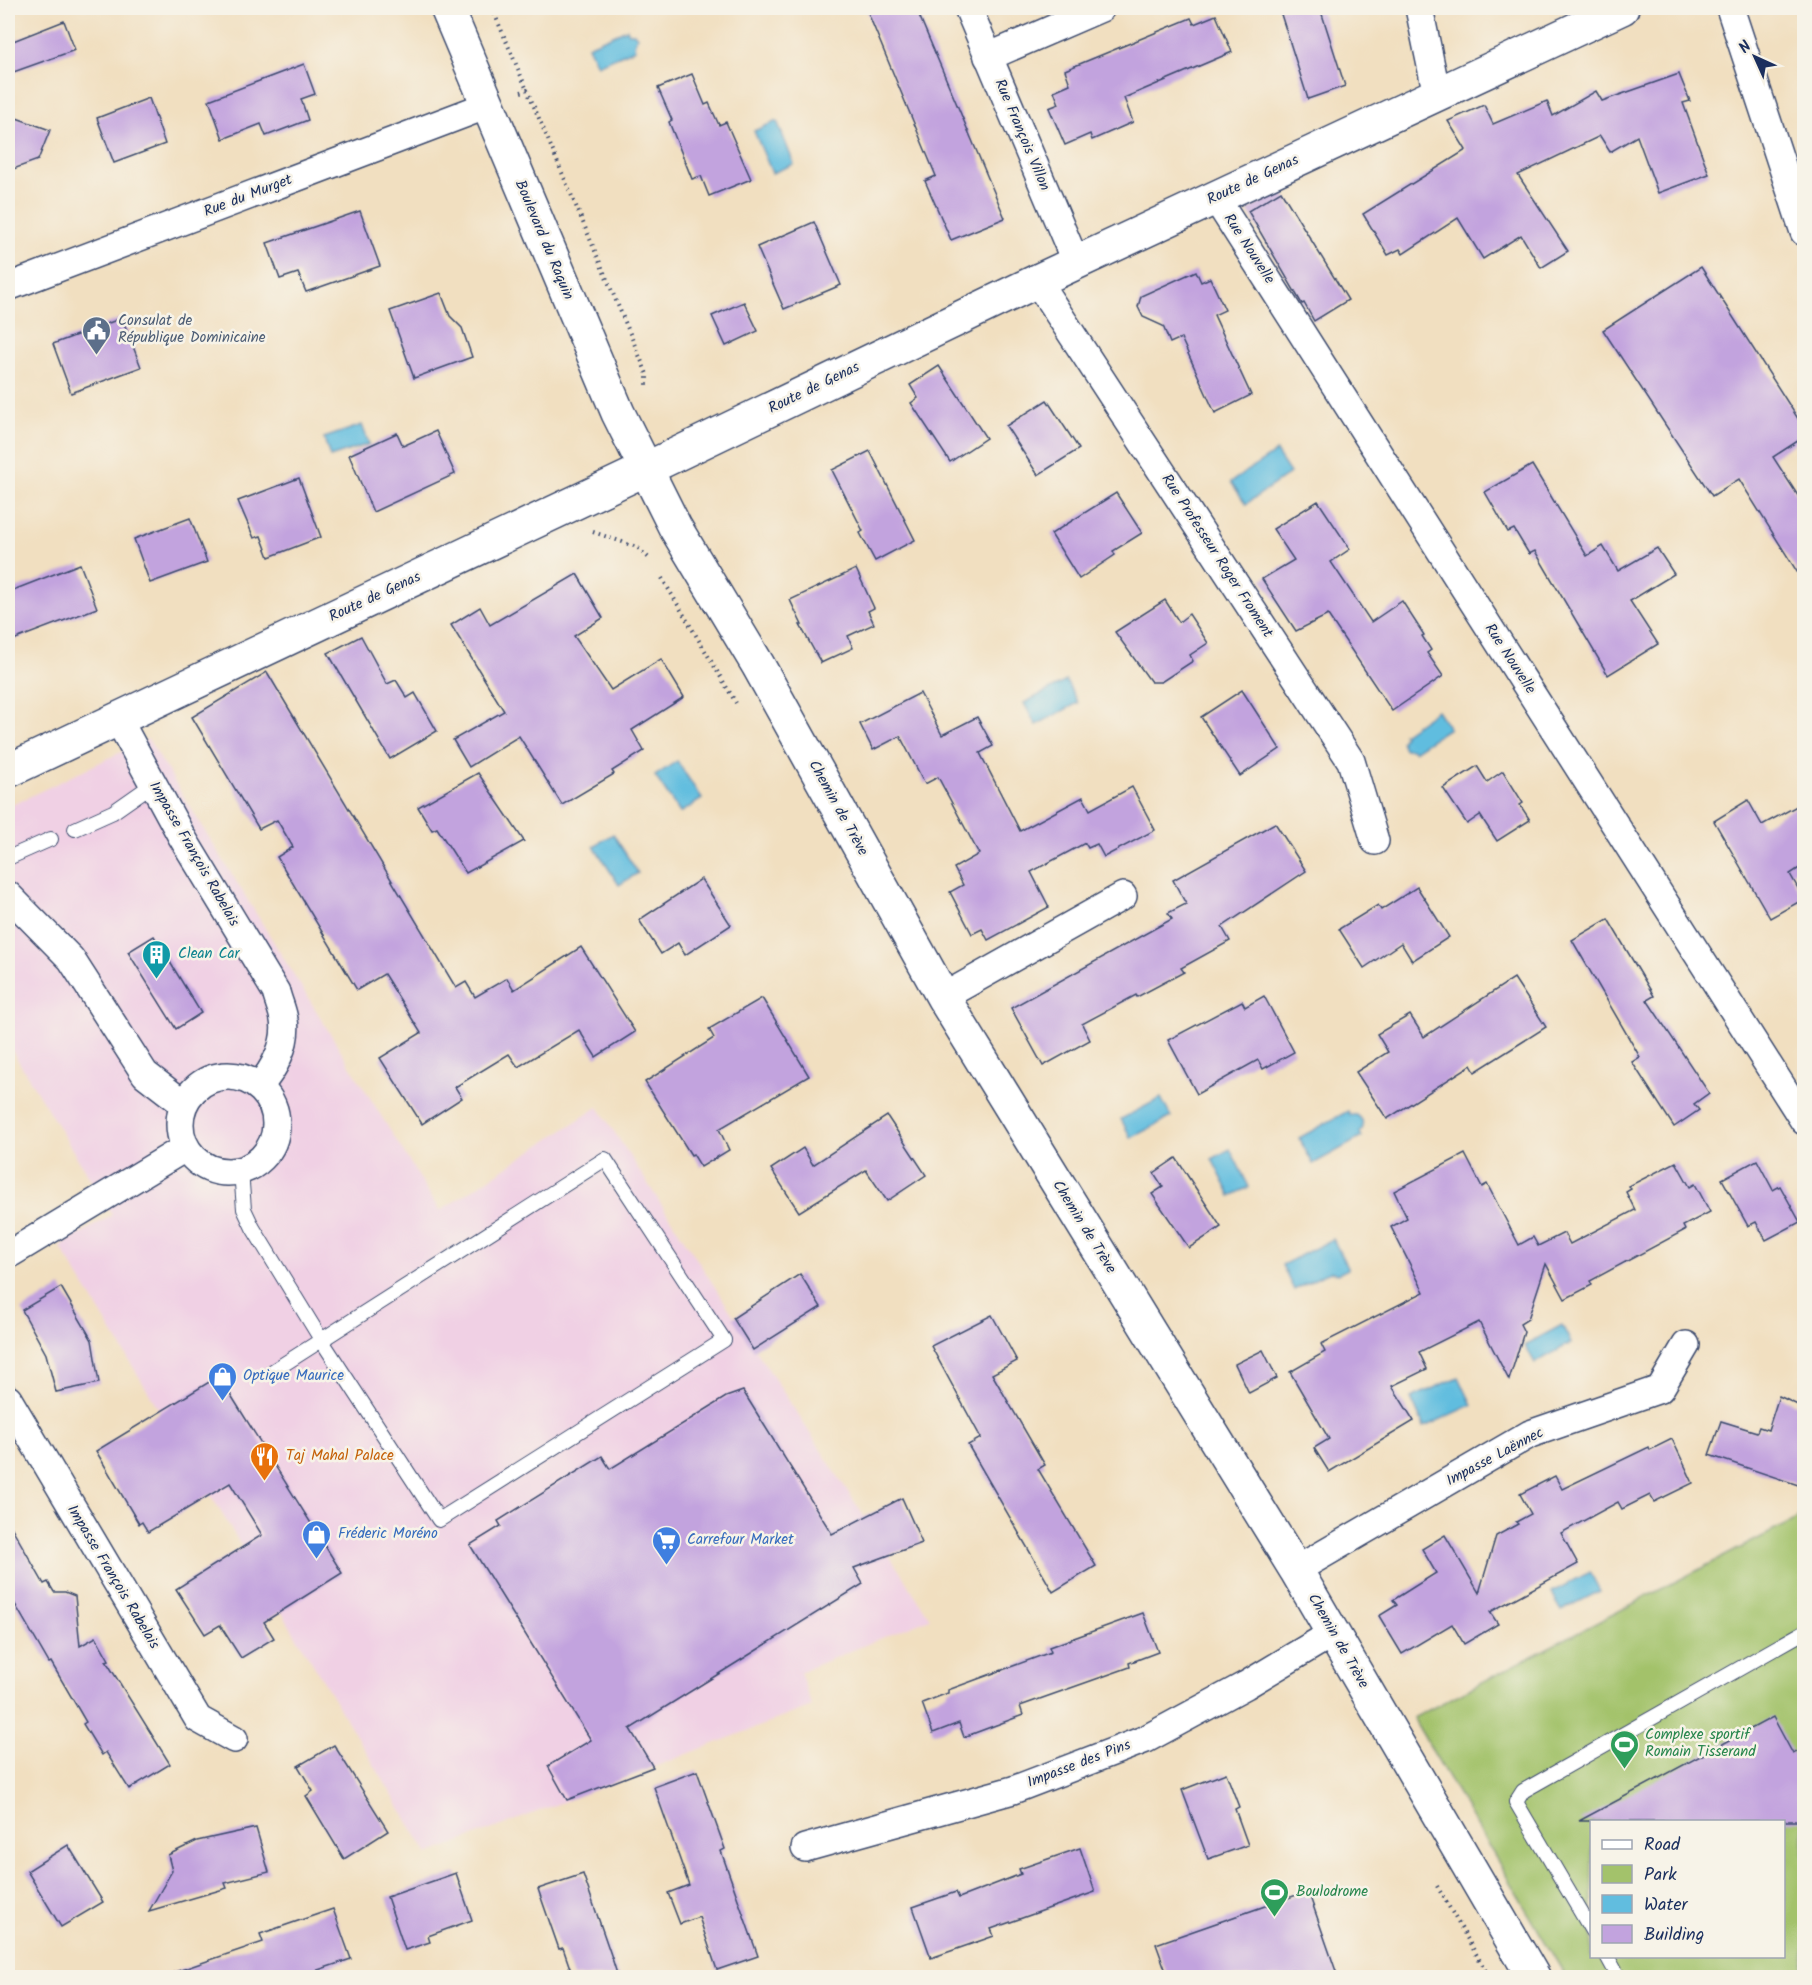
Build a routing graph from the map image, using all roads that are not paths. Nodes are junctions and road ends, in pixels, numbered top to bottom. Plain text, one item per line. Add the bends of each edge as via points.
1 (447, 8) edge
2 (968, 8) edge
3 (1101, 8) edge
4 (1419, 8) edge
5 (1622, 8) edge
6 (1730, 8) edge
7 (988, 57) junction
8 (1437, 95) junction
9 (488, 105) junction
10 (1215, 197) junction
11 (1804, 232) edge
12 (1077, 263) junction
13 (1037, 281) junction
14 (8, 287) edge
15 (646, 470) junction
16 (118, 719) junction
17 (8, 771) edge
18 (153, 784) junction
19 (75, 829) dead end
20 (51, 839) dead end
21 (1375, 841) dead end
22 (8, 858) edge
23 (8, 895) edge
24 (1123, 896) dead end
25 (943, 997) junction
26 (259, 1086) junction
27 (184, 1104) junction
28 (1804, 1121) edge
29 (185, 1148) junction
30 (241, 1171) junction
31 (8, 1255) edge
32 (322, 1341) junction
33 (1686, 1345) dead end
34 (273, 1371) dead end
35 (8, 1399) edge
36 (1296, 1570) junction
37 (1804, 1632) edge
38 (1333, 1633) junction
39 (234, 1739) dead end
40 (805, 1848) dead end
41 (1590, 1928) edge
42 (1608, 1958) edge
43 (1534, 1977) edge
44 (1619, 1977) edge

1 - 9 street, Boulevard du Raquin
2 - 7 street, Rue François Villon
3 - 7 street
4 - 8 street
5 - 8 street, Route de Genas
6 - 11 street
7 - 12 street, Rue François Villon
8 - 10 street, Route de Genas
9 - 14 street, Rue du Murget
9 - 15 street, Boulevard du Raquin via 618,413
10 - 12 street, Route de Genas
10 - 28 street, Rue Nouvelle
12 - 13 street, Route de Genas
13 - 15 street, Route de Genas
13 - 21 street, Rue Professeur Roger Froment via 1351,761
15 - 16 street, Route de Genas
15 - 25 street, Chemin de Trève
16 - 17 street, Route de Genas
16 - 18 street, Impasse François Rabelais
18 - 19 lane via 113,812
18 - 26 street, Impasse François Rabelais via 276,993 284,1035 272,1070
20 - 22 lane
23 - 27 street via 71,959 145,1074
24 - 25 street
25 - 36 street, Chemin de Trève
26 - 27 street via 235,1076 208,1079 197,1086
26 - 30 street via 275,1111 275,1134 266,1154
27 - 29 street via 179,1122
29 - 30 street via 195,1161 209,1169
29 - 31 street
30 - 32 lane via 244,1209
32 - 32 lane via 605,1159 724,1340 439,1520
32 - 34 lane
33 - 36 street, Impasse Laënnec via 1659,1389 1530,1434
35 - 39 street, Impasse François Rabelais via 198,1719
36 - 38 street, Chemin de Trève
37 - 41 lane via 1523,1791 1516,1803
38 - 40 street, Impasse des Pins via 1146,1738 1013,1790
38 - 43 street, Chemin de Trève
42 - 44 lane

